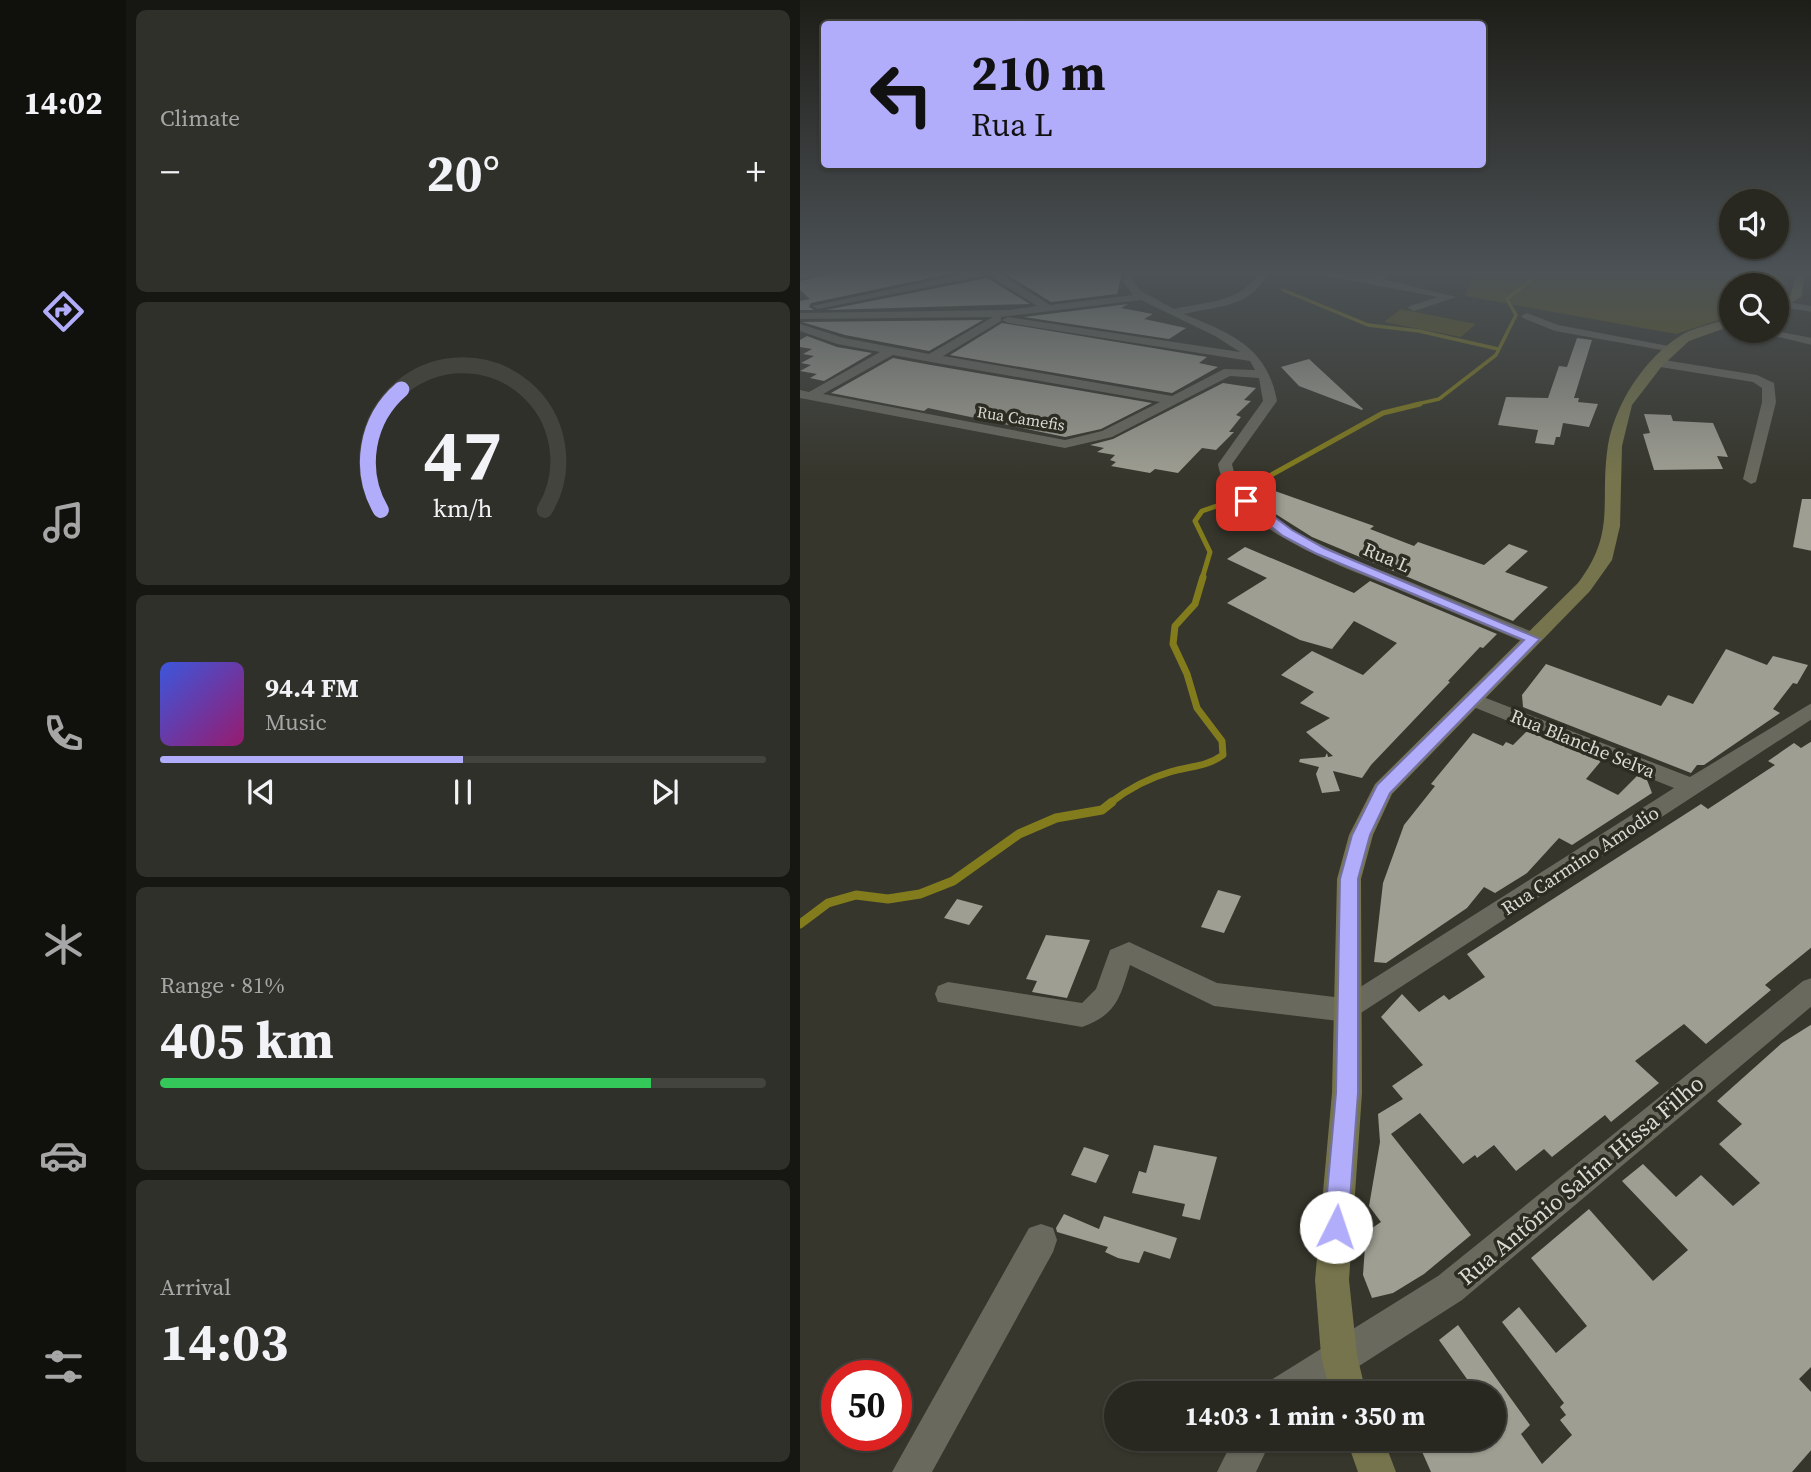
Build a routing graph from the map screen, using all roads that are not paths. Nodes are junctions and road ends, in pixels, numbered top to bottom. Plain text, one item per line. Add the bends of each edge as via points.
1 (837, 340) edge
2 (961, 340) edge
3 (1136, 340) edge
4 (1230, 340) edge
5 (1601, 340) edge
6 (1683, 340) edge
7 (891, 351) junction
8 (1665, 356) junction
9 (931, 358) junction
10 (1254, 358) junction
11 (1265, 374) junction
12 (805, 395) edge
13 (1174, 400) junction
14 (1751, 479) dead end
15 (1533, 639) junction
16 (1473, 699) junction
17 (1811, 709) edge
18 (1694, 787) junction
19 (948, 994) dead end
20 (1809, 995) edge
21 (1347, 1010) junction
22 (1041, 1240) dead end
23 (1340, 1356) junction
24 (1302, 1381) edge
25 (1345, 1381) edge
26 (1247, 1451) edge
27 (1369, 1451) edge
28 (911, 1472) edge
29 (1236, 1472) edge
30 (1377, 1472) edge

1 - 7 street
2 - 9 street
3 - 10 street
4 - 10 street
5 - 8 street
6 - 8 main road
7 - 9 street
7 - 12 street
8 - 14 street via 1769,386
8 - 15 main road via 1625,405 1615,446 1612,526 1604,560
9 - 13 street
10 - 11 street
11 - 13 street, Rua Camefis via 1228,372
11 - 15 street, Rua L via 1270,401 1225,464 1224,474 1241,497 1287,533 1319,550
12 - 13 street, Rua Camefis via 1065,444 1107,434
15 - 16 main road
16 - 18 street, Rua Blanche Selva
16 - 21 main road via 1383,790 1361,835 1349,879
17 - 18 street, Rua Carmino Amodio
18 - 21 street, Rua Carmino Amodio
19 - 21 street via 1091,1014 1105,999 1118,958 1130,953 1214,993
20 - 23 street, Rua Antônio Salim Hissa Filho via 1450,1288
21 - 23 main road via 1347,1093 1332,1280
22 - 28 street
23 - 24 street, Rua Antônio Salim Hissa Filho
23 - 25 main road
26 - 29 street
27 - 30 main road

